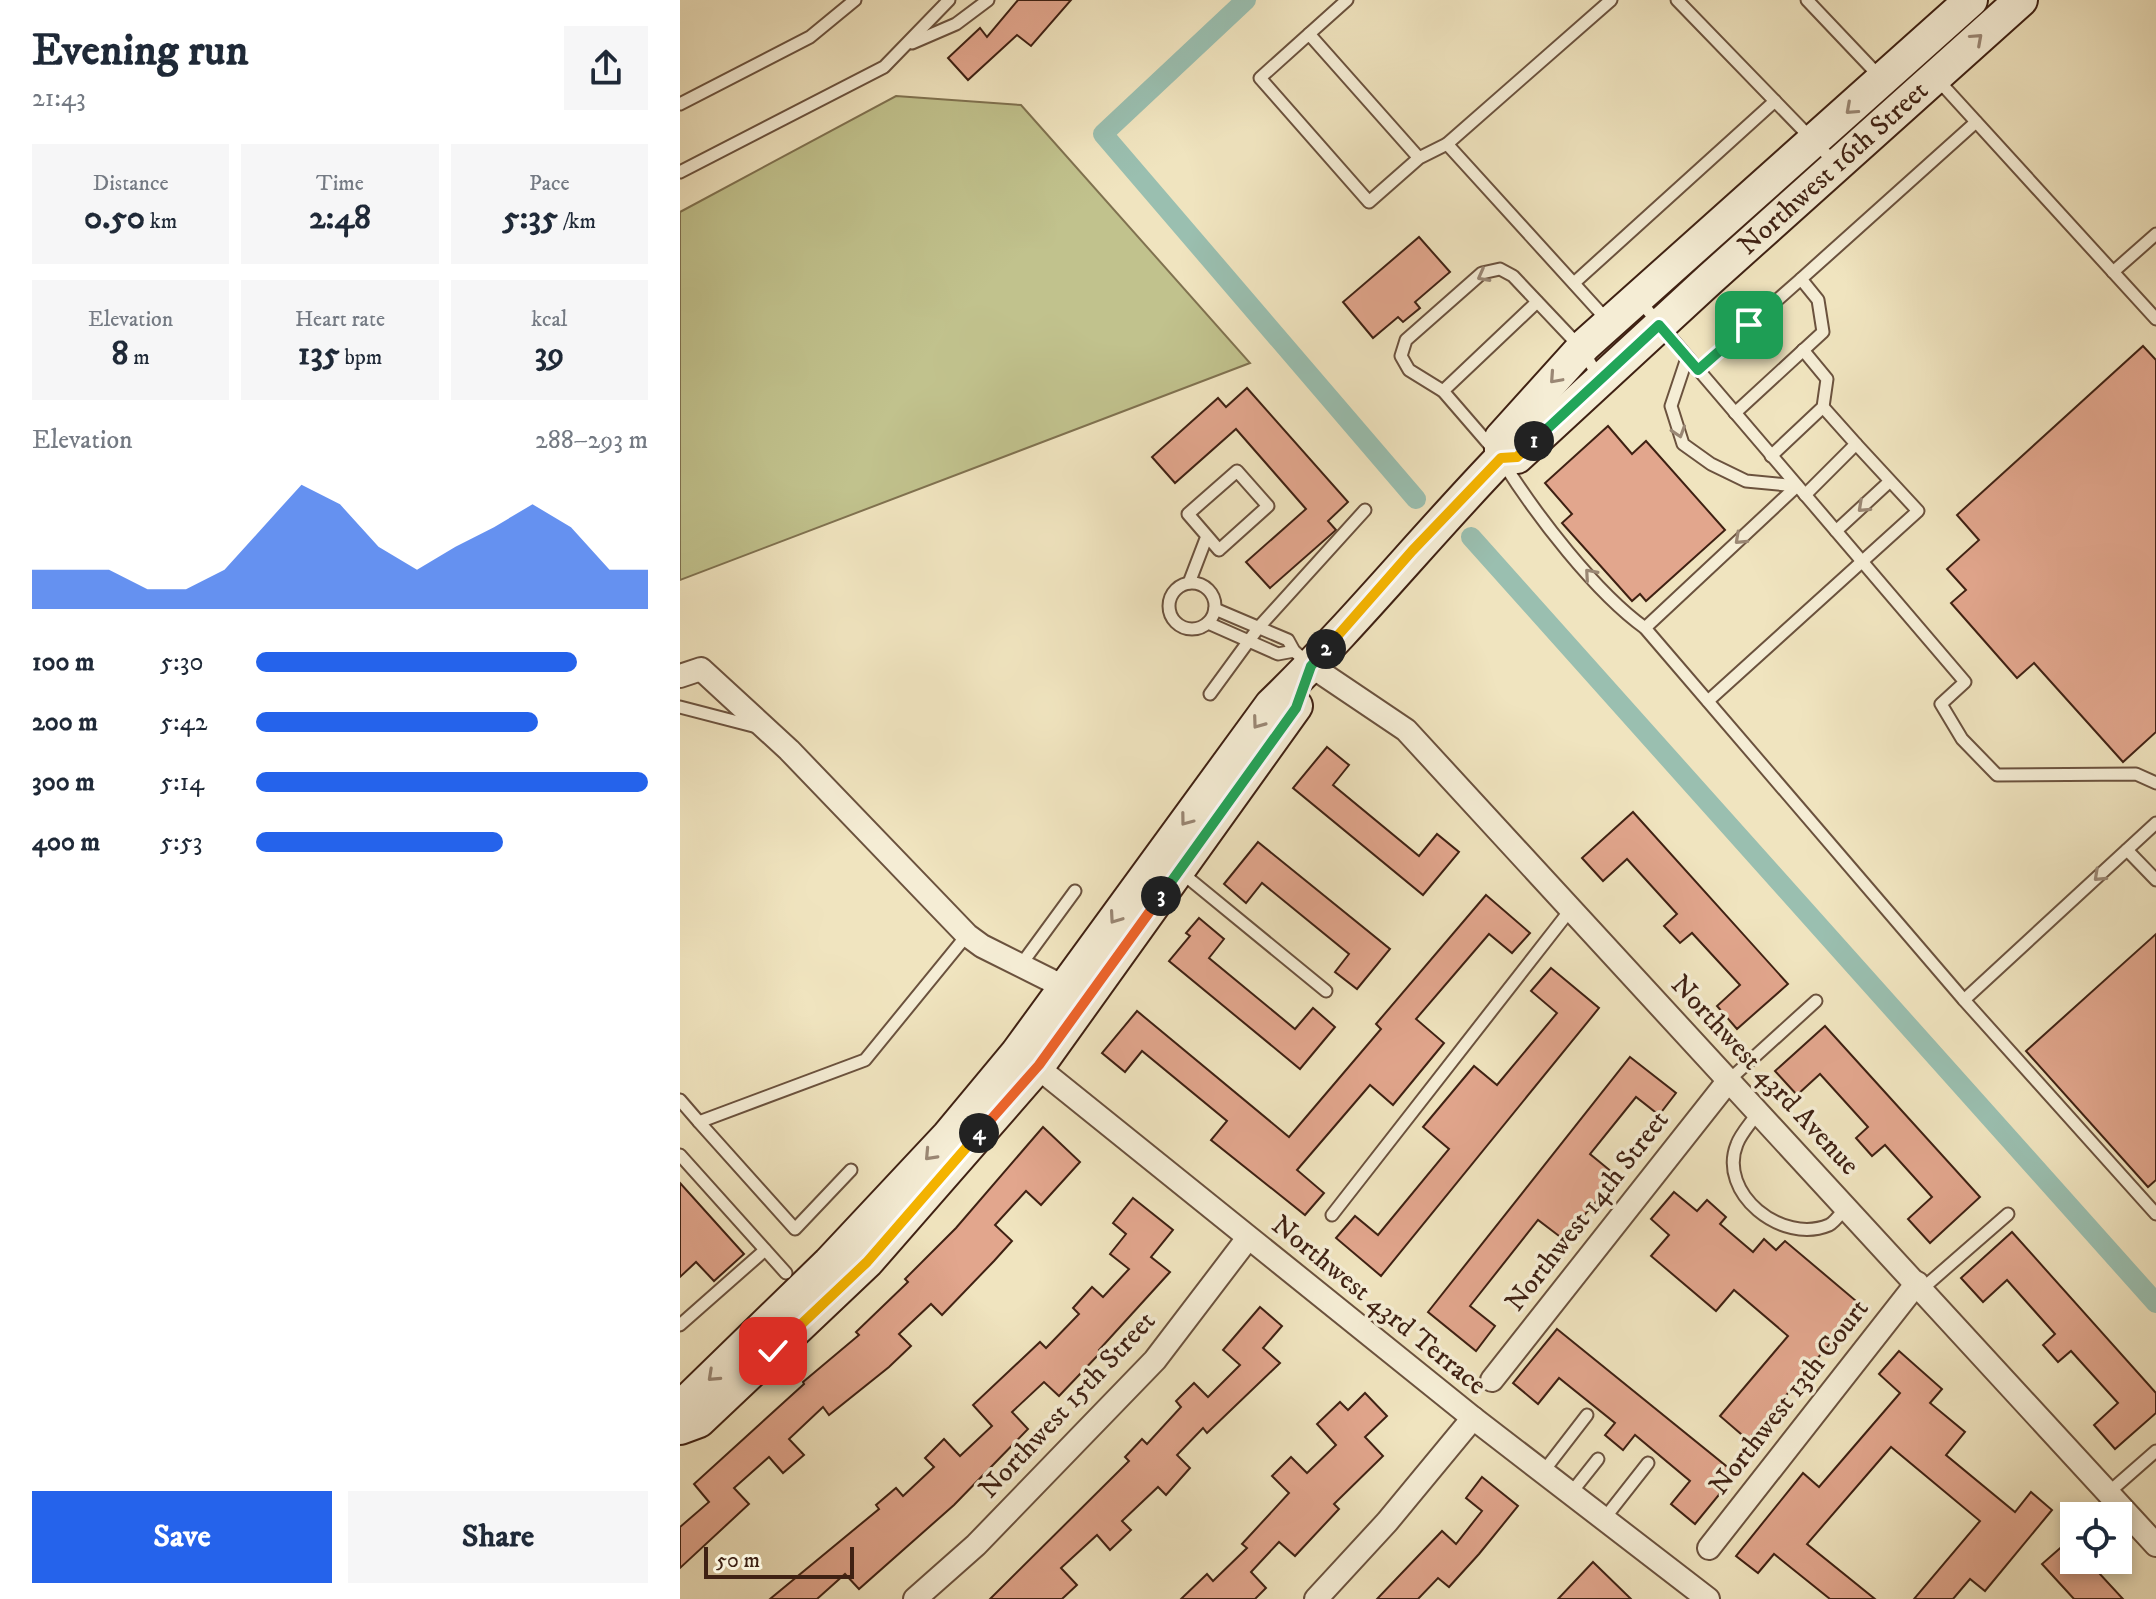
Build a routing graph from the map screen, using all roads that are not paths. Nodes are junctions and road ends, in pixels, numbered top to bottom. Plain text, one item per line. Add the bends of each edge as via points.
1 (855, 0) edge
2 (949, 0) edge
3 (988, 0) edge
4 (1347, 0) edge
5 (1611, 0) edge
6 (1677, 0) edge
7 (1807, 0) edge
8 (1971, 0) edge
9 (2021, 0) edge
10 (1309, 34) junction
11 (904, 47) junction
12 (1912, 53) junction
13 (1935, 77) junction
14 (1894, 91) junction
15 (1775, 101) junction
16 (680, 104) edge
17 (1976, 122) junction
18 (1814, 142) junction
19 (1447, 144) junction
20 (1419, 158) junction
21 (1836, 165) junction
22 (680, 172) edge
23 (2156, 234) edge
24 (2113, 272) junction
25 (1801, 279) junction
26 (1574, 283) junction
27 (1638, 299) junction
28 (1537, 302) junction
29 (2156, 319) edge
30 (1610, 323) junction
31 (1659, 325) junction
32 (1582, 349) junction
33 (1803, 350) junction
34 (1687, 358) junction
35 (1698, 370) junction
36 (1600, 380) junction
37 (1443, 391) junction
38 (1823, 407) junction
39 (1735, 413) junction
40 (1856, 444) junction
41 (1771, 456) junction
42 (1501, 458) junction
43 (1889, 482) junction
44 (1801, 490) junction
45 (1365, 510) dead end
46 (1836, 531) junction
47 (1207, 536) junction
48 (1863, 562) junction
49 (1189, 583) junction
50 (1215, 609) junction
51 (1208, 623) junction
52 (1259, 627) junction
53 (1645, 628) junction
54 (1250, 641) junction
55 (1302, 658) junction
56 (680, 676) edge
57 (1210, 694) dead end
58 (1708, 701) junction
59 (680, 707) edge
60 (765, 729) junction
61 (2156, 783) edge
62 (2156, 823) edge
63 (2127, 850) junction
64 (1170, 863) junction
65 (2156, 880) edge
66 (1075, 891) dead end
67 (1571, 909) junction
68 (967, 935) junction
69 (1020, 966) junction
70 (1326, 991) dead end
71 (1076, 993) junction
72 (1964, 1000) junction
73 (1816, 1001) dead end
74 (1028, 1059) junction
75 (1729, 1080) junction
76 (680, 1100) edge
77 (1758, 1112) junction
78 (699, 1122) junction
79 (680, 1155) edge
80 (851, 1170) dead end
81 (1846, 1207) junction
82 (2008, 1214) dead end
83 (2156, 1214) edge
84 (1332, 1215) dead end
85 (1248, 1238) junction
86 (765, 1250) junction
87 (838, 1272) junction
88 (786, 1273) dead end
89 (1919, 1286) junction
90 (680, 1325) edge
91 (1492, 1380) dead end
92 (680, 1412) edge
93 (1587, 1415) dead end
94 (1473, 1418) junction
95 (680, 1428) edge
96 (2156, 1451) edge
97 (1598, 1459) dead end
98 (1648, 1463) dead end
99 (1543, 1472) junction
100 (1571, 1493) junction
101 (2108, 1493) junction
102 (1604, 1519) junction
103 (2156, 1545) edge
104 (1709, 1548) dead end
105 (1694, 1595) edge
106 (915, 1599) edge
107 (1316, 1599) edge

1 - 16 lane via 810,37
2 - 11 lane
3 - 11 lane via 956,24
4 - 10 lane
5 - 19 lane
6 - 15 lane
7 - 14 lane
8 - 12 street, Northwest 16th Street
13 -> 9 street, Northwest 16th Street
10 - 20 lane
10 - 20 lane via 1260,78 1369,202
11 - 22 lane via 884,67
12 - 13 street
12 - 14 street, Northwest 16th Street
13 - 14 street, Northwest 16th Street
13 - 17 lane
14 -> 18 street, Northwest 16th Street
14 - 21 street, Northwest 16th Street
15 - 18 lane
15 - 26 lane
17 - 24 lane
17 - 25 lane
18 - 21 lane
18 - 27 street, Northwest 16th Street
19 - 20 lane
19 - 26 lane
21 - 31 street, Northwest 16th Street
23 - 24 lane
24 - 29 lane
25 - 33 lane via 1818,300 1823,332
25 - 35 lane
26 - 30 lane
27 - 30 street, Northwest 16th Street
27 - 31 lane
28 - 32 lane
28 - 37 lane
28 -> 37 lane via 1500,269 1482,273 1406,340 1401,356 1409,370
30 - 32 street, Northwest 16th Street
31 - 34 lane
31 - 36 street, Northwest 16th Street
32 - 36 lane
32 -> 42 street, Northwest 16th Street via 1501,438
33 - 38 lane via 1827,379
33 - 39 lane
34 - 35 lane
34 -> 44 lane via 1671,406 1683,444 1746,481
35 - 39 lane
36 - 42 street, Northwest 16th Street via 1517,457
37 - 42 lane
38 - 40 lane
38 - 41 lane
39 - 41 lane
40 - 43 lane
40 - 44 lane
41 - 44 lane
53 -> 42 lane via 1622,612 1529,504
42 - 55 street, Northwest 16th Street
43 -> 46 lane
43 - 48 lane via 1918,511
44 - 46 lane
44 -> 53 lane
45 - 52 lane
46 - 48 lane
47 - 47 lane via 1219,550 1268,506 1237,471 1188,514
47 - 49 lane
48 - 58 lane
48 - 61 lane via 1965,682 1941,704 1962,739 1997,775 2136,774
49 - 50 lane via 1205,587
49 - 51 lane via 1170,598 1173,621 1186,629
50 - 51 lane
50 - 52 lane
51 - 54 lane
52 - 54 lane
52 - 55 lane via 1288,640
53 - 58 lane
54 - 55 lane
54 - 57 lane
55 - 64 street, Northwest 16th Street
55 - 67 street, Northwest 43rd Avenue via 1406,730
56 - 60 street via 701,669
58 - 72 lane
59 - 60 lane
60 - 68 street
62 - 63 lane
63 - 65 lane
63 -> 72 lane
64 - 70 lane
64 - 71 street, Northwest 16th Street
66 - 69 lane
67 - 75 street, Northwest 43rd Avenue
67 - 84 lane
68 - 69 street
68 - 78 lane via 865,1060
69 - 71 street
71 - 74 street, Northwest 16th Street
72 - 83 lane
73 - 75 lane
74 - 85 street, Northwest 43rd Terrace
74 - 87 street, Northwest 16th Street via 948,1136
75 - 77 street, Northwest 43rd Avenue
75 - 91 street, Northwest 14th Street
76 - 78 lane
77 - 81 street, Northwest 43rd Avenue
77 - 81 lane via 1737,1144 1733,1169 1743,1194 1761,1215 1789,1228 1809,1228 1830,1224
78 - 80 lane via 795,1229
79 - 86 lane
81 - 89 street, Northwest 43rd Avenue
82 - 89 lane
85 - 94 street, Northwest 43rd Terrace
85 - 106 street, Northwest 15th Street via 1155,1360 976,1545
86 - 88 lane
86 - 90 lane
87 -> 92 street, Northwest 16th Street
87 - 95 street, Northwest 16th Street via 699,1421
89 - 101 street, Northwest 43rd Avenue
89 - 104 street, Northwest 13th Court
93 - 99 lane
94 - 99 street, Northwest 43rd Terrace
94 - 107 street
96 - 101 lane
97 - 100 lane
98 - 102 lane
99 - 100 street, Northwest 43rd Terrace
100 - 102 street, Northwest 43rd Terrace
101 - 103 street, Northwest 43rd Avenue
102 - 105 street, Northwest 43rd Terrace

